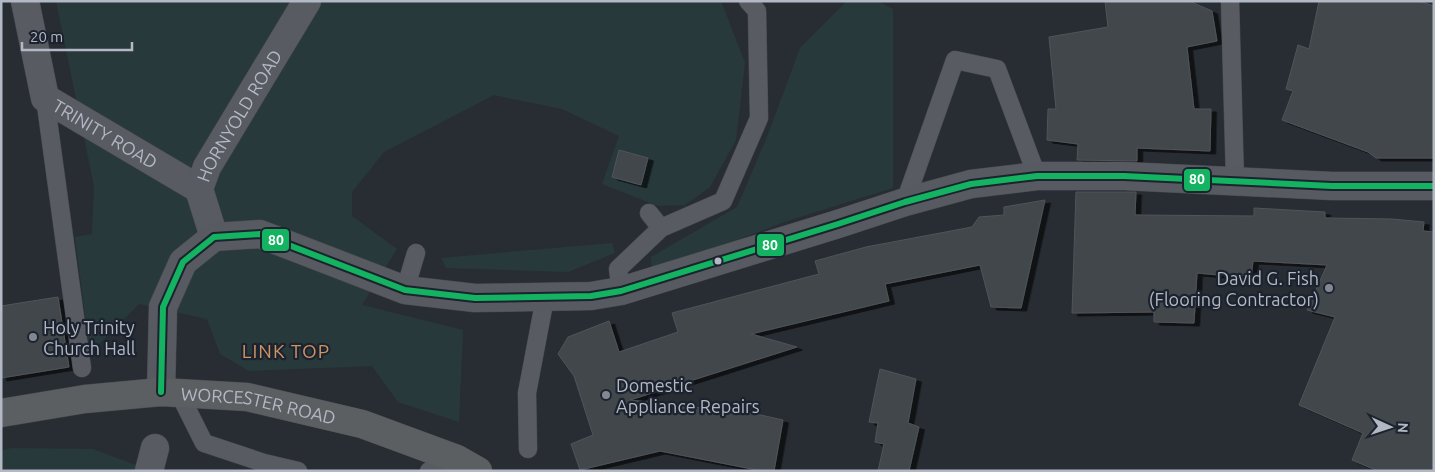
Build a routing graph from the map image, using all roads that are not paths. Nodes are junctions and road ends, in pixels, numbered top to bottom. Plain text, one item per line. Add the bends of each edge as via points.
1 (25, 1) edge
2 (307, 1) edge
3 (748, 1) edge
4 (1230, 1) edge
5 (45, 98) junction
6 (1037, 176) junction
7 (1235, 181) junction
8 (1434, 186) edge
9 (199, 189) junction
10 (906, 202) junction
11 (649, 213) dead end
12 (662, 228) junction
13 (214, 237) junction
14 (416, 253) dead end
15 (405, 290) junction
16 (621, 291) junction
17 (545, 298) junction
18 (82, 368) dead end
19 (170, 393) junction
20 (1, 413) edge
21 (528, 449) dead end
22 (467, 465) edge
23 (298, 471) edge
24 (429, 471) edge

1 - 5 street, TRINITY ROAD
2 - 9 street, HORNYOLD ROAD via 207,167
3 - 12 lane via 757,11 759,118 723,201
4 - 7 lane
5 - 9 street, TRINITY ROAD
5 - 18 lane
6 - 7 main road
6 - 10 main road via 971,184
6 - 10 lane via 998,69 955,60
7 - 8 main road via 1332,186
9 - 13 street, HORNYOLD ROAD
10 - 16 main road
11 - 12 lane
12 - 16 lane via 618,269
13 - 15 main road via 260,234
13 - 19 main road via 183,262 163,307
14 - 15 lane
15 - 17 main road via 475,298
16 - 17 main road
17 - 21 lane via 527,393
19 - 20 highway, WORCESTER ROAD via 85,399
19 - 22 highway, WORCESTER ROAD via 247,397 362,424
19 - 23 lane via 204,443
22 - 24 lane

